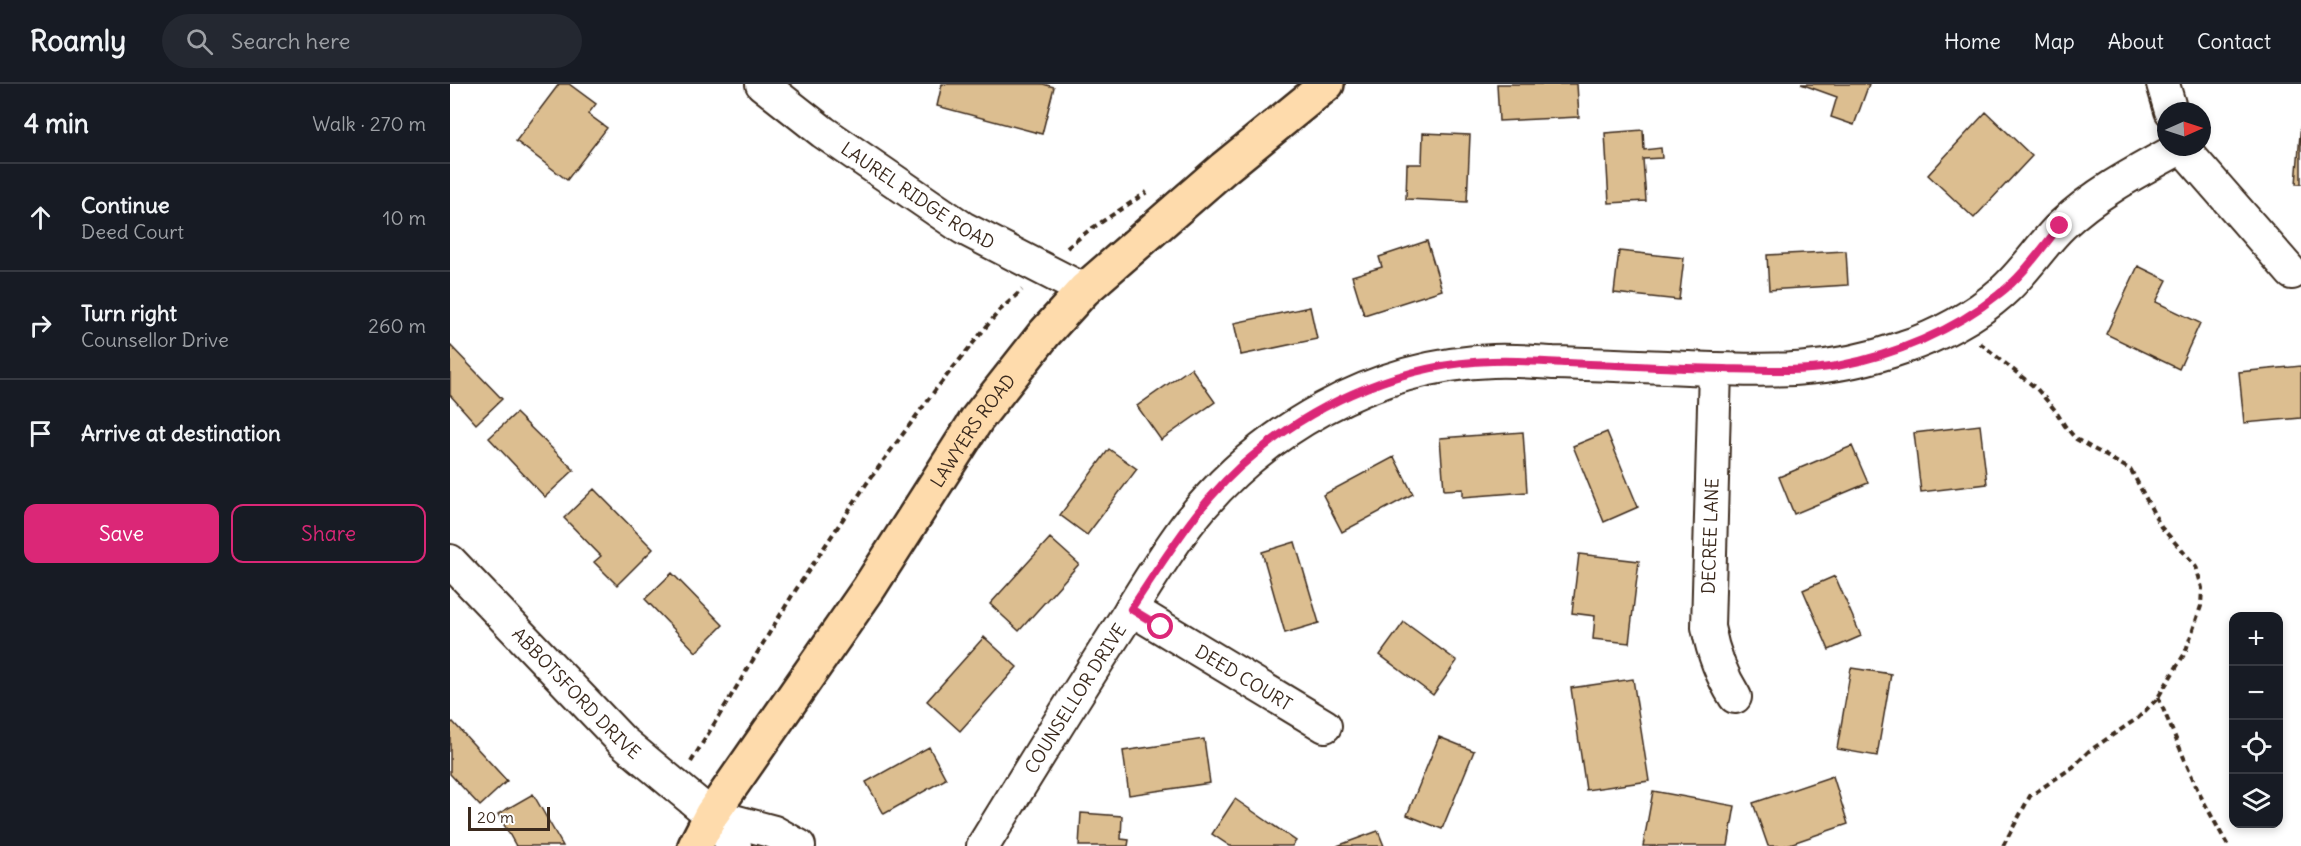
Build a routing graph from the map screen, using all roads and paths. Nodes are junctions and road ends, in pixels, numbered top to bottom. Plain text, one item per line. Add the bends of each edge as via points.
1 (762, 84) edge
2 (1327, 84) edge
3 (2163, 84) edge
4 (2168, 102) edge
5 (2165, 156) edge
6 (2190, 156) edge
7 (2292, 273) dead end
8 (1084, 290) junction
9 (1977, 341) dead end
10 (1715, 369) junction
11 (450, 561) edge
12 (1131, 609) junction
13 (1735, 697) dead end
14 (2158, 697) junction
15 (1325, 726) dead end
16 (711, 815) junction
17 (695, 846) edge
18 (735, 846) edge
19 (798, 846) edge
20 (983, 846) edge
21 (2003, 846) edge
22 (2228, 846) edge

1 - 8 street, LAUREL RIDGE ROAD via 823,132 963,228
2 - 8 main road, LAWYERS ROAD
3 - 4 street
5 - 10 street, COUNSELLOR DRIVE via 2089,201 2060,226 2002,292 1930,336 1837,366 1787,371
6 - 7 street
8 - 16 main road, LAWYERS ROAD via 977,419 869,588
9 - 14 path via 2037,389 2076,439 2131,470 2161,527 2199,573 2202,597 2193,633
10 - 12 street, COUNSELLOR DRIVE via 1491,361 1438,367 1340,399 1254,454 1220,485 1188,524
10 - 13 street, DECREE LANE via 1708,627 1713,654
11 - 16 street, ABBOTSFORD DRIVE via 622,741
12 - 15 street, DEED COURT
12 - 20 street, COUNSELLOR DRIVE
14 - 21 path via 2138,718 2030,796
14 - 22 path via 2199,793
16 - 17 main road, LAWYERS ROAD
16 - 18 street, ABBOTSFORD DRIVE
16 - 19 street, ABBOTSFORD DRIVE via 774,832

